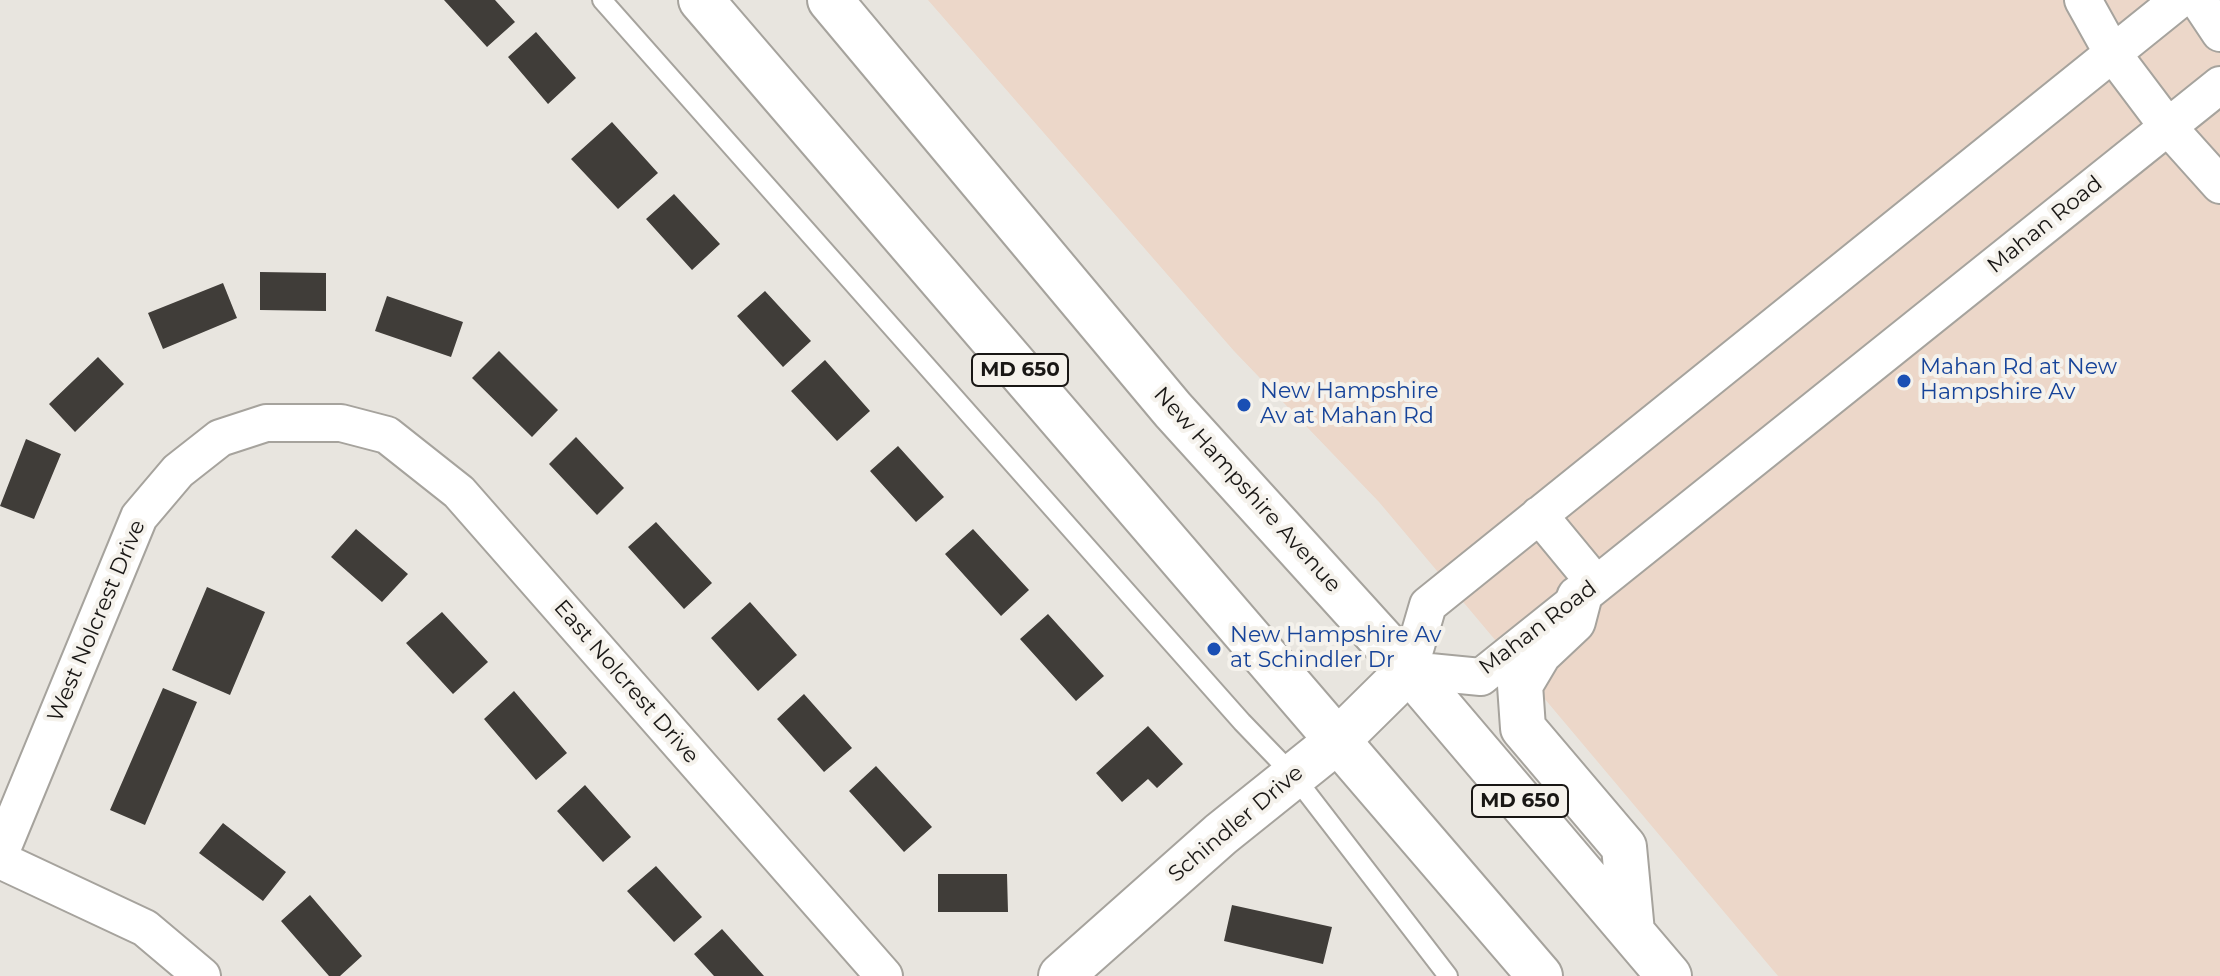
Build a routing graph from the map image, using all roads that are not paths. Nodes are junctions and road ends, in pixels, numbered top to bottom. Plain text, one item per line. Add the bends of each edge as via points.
1 (602, 0) edge
2 (701, 0) edge
3 (830, 0) edge
4 (2083, 0) edge
5 (2179, 0) edge
6 (2198, 0) edge
7 (2220, 33) edge
8 (2113, 54) junction
9 (2220, 85) edge
10 (2168, 127) junction
11 (2220, 185) edge
12 (341, 423) joint
13 (1539, 515) junction
14 (1587, 591) junction
15 (1409, 670) junction
16 (1337, 741) junction
17 (1294, 776) junction
18 (0, 857) edge
19 (1632, 932) junction
20 (202, 976) edge
21 (884, 976) edge
22 (1061, 976) edge
23 (1448, 976) edge
24 (1540, 976) edge
25 (1669, 976) edge

1 - 17 lane
2 - 16 main road, MD 650
3 - 15 main road, New Hampshire Avenue / MD 650 via 1173,410
4 - 8 street
5 - 8 street
6 - 7 street
8 - 10 street
8 - 13 street
9 - 10 street, Mahan Road
10 - 11 street
10 - 14 street, Mahan Road
12 - 18 street, West Nolcrest Drive via 266,423 220,438 178,471 139,517
12 - 21 street, East Nolcrest Drive via 387,435 459,492
13 - 14 street
13 - 15 street via 1428,605
14 - 15 street, Mahan Road via 1481,677
14 - 19 main road via 1573,621 1539,653 1520,685 1523,728 1624,847
15 - 16 main road, Schindler Drive
15 - 19 main road, New Hampshire Avenue / MD 650
16 - 17 main road, Schindler Drive
16 - 24 main road, MD 650
17 - 22 main road, Schindler Drive
17 - 23 lane
18 - 20 street via 145,928
19 - 25 main road, New Hampshire Avenue / MD 650

